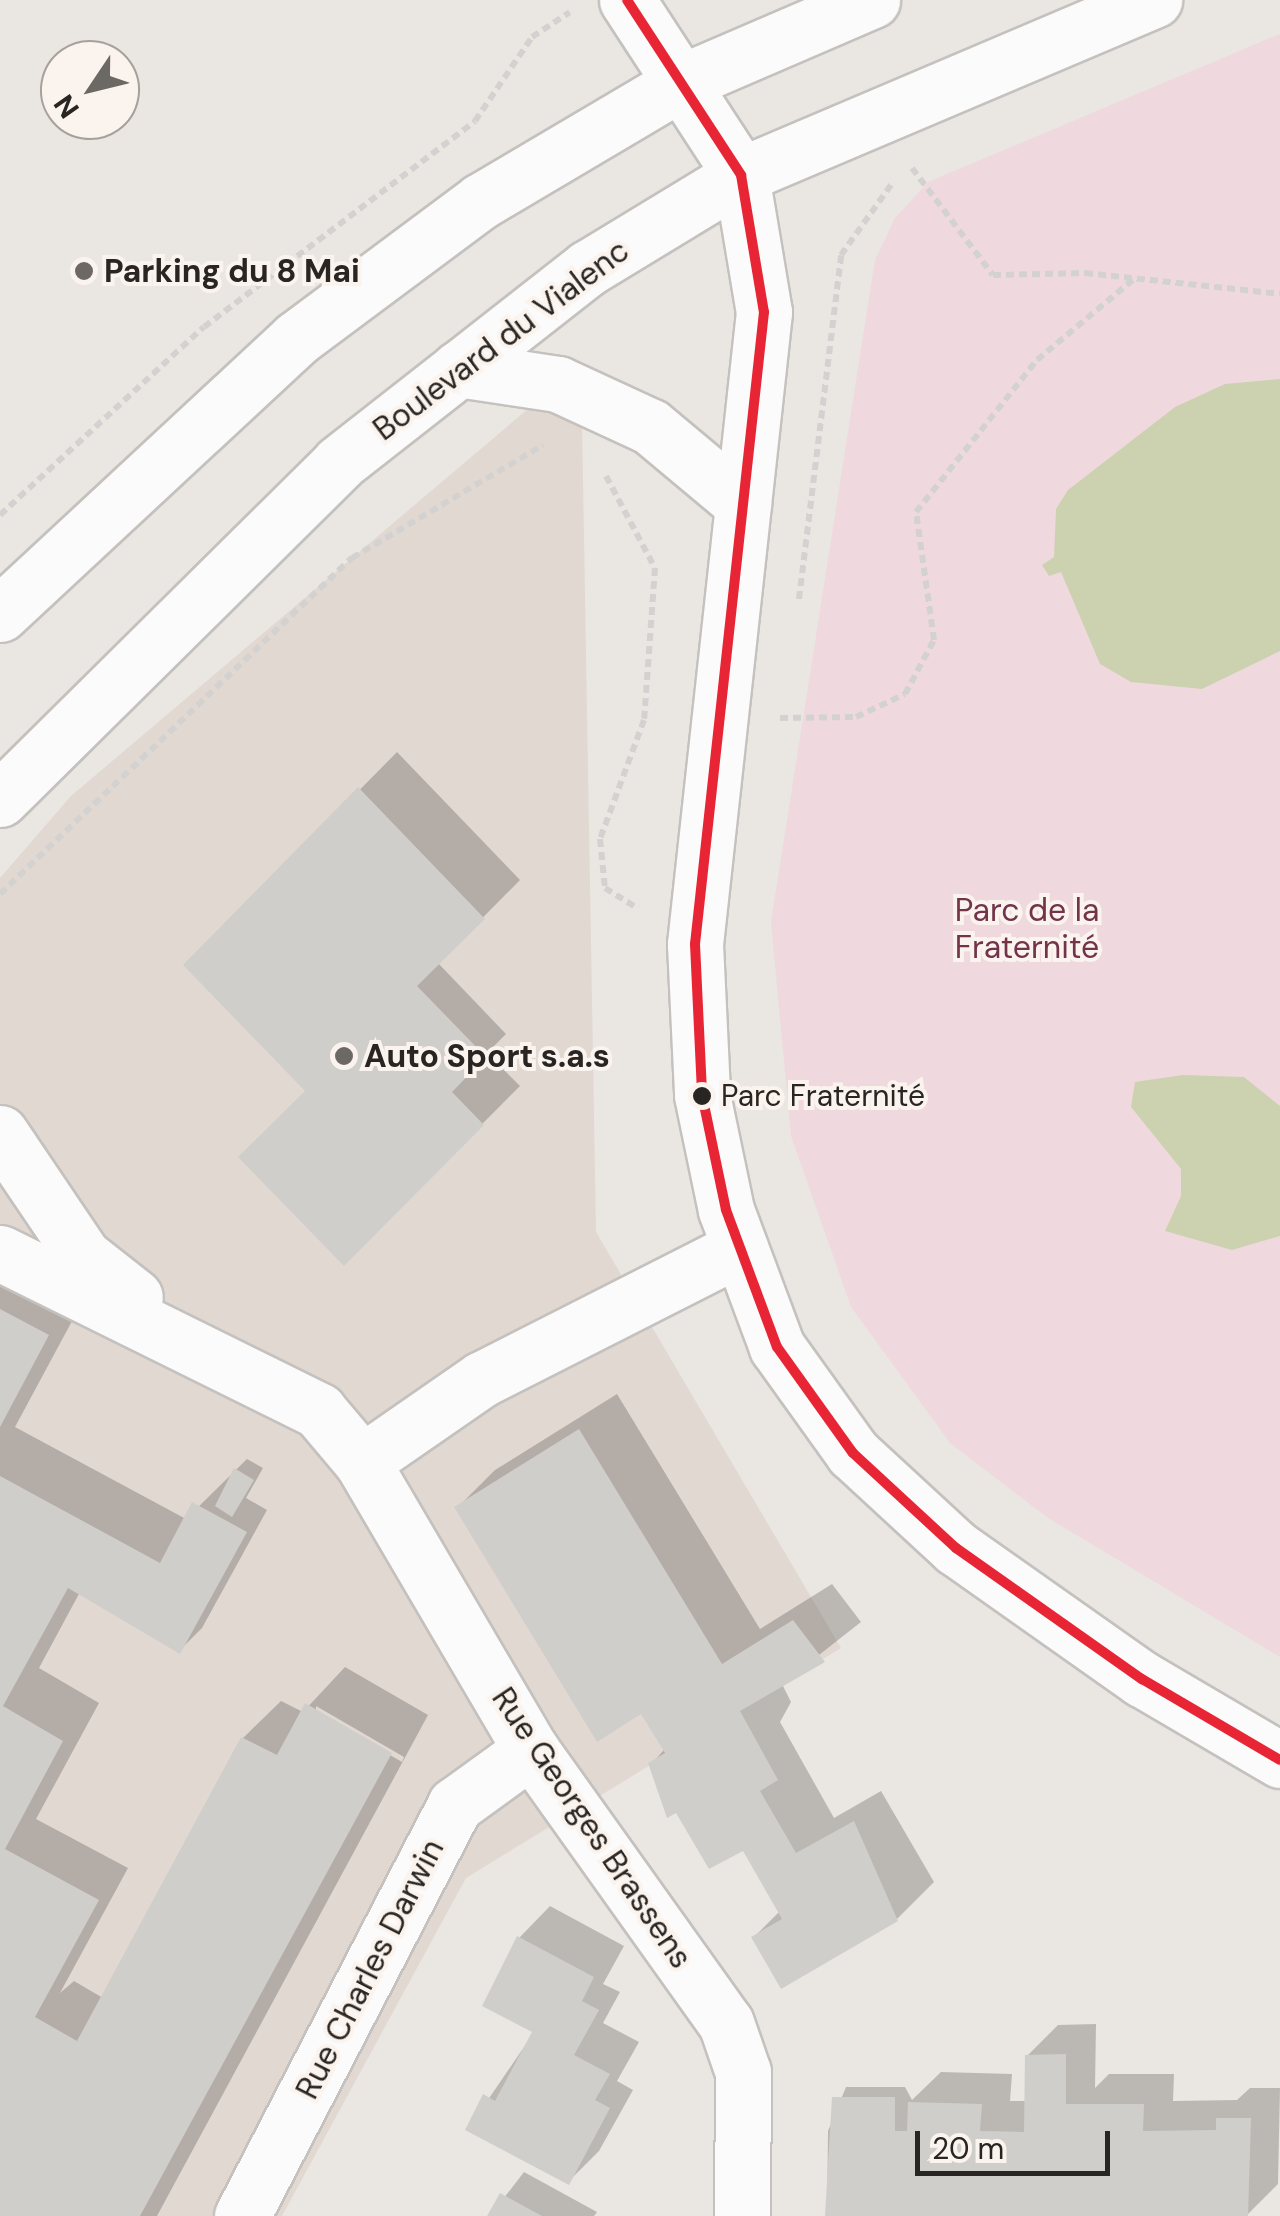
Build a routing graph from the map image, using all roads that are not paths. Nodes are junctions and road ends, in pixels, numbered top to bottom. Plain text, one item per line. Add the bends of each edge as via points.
1 (627, 0) edge
2 (872, 0) edge
3 (1154, 0) edge
4 (682, 82) junction
5 (741, 175) junction
6 (458, 369) junction
7 (743, 504) junction
8 (0, 614) edge
9 (0, 799) edge
10 (0, 1132) edge
11 (740, 1248) junction
12 (0, 1254) edge
13 (232, 1364) junction
14 (362, 1462) junction
15 (531, 1750) junction
16 (1280, 1760) edge
17 (242, 2216) edge
18 (742, 2216) edge

1 - 4 street
2 - 4 street
3 - 5 street, Boulevard du Vialenc
4 - 5 street
4 - 8 street via 481,202 297,338
5 - 6 street, Boulevard du Vialenc via 588,268
5 - 7 street via 764,312
6 - 7 street via 558,384 650,427
6 - 9 street, Boulevard du Vialenc via 339,463
7 - 11 street via 695,944 702,1095
10 - 13 street, Rue Georges Brassens via 83,1256
11 - 14 street via 482,1379
11 - 16 street via 777,1347 853,1452 956,1548 1142,1679
12 - 13 street, Rue Georges Brassens
13 - 14 street, Rue Georges Brassens via 319,1411
14 - 15 street, Rue Georges Brassens
15 - 17 street, Rue Charles Darwin via 456,1806
15 - 18 street, Rue Georges Brassens via 726,2023 743,2072

